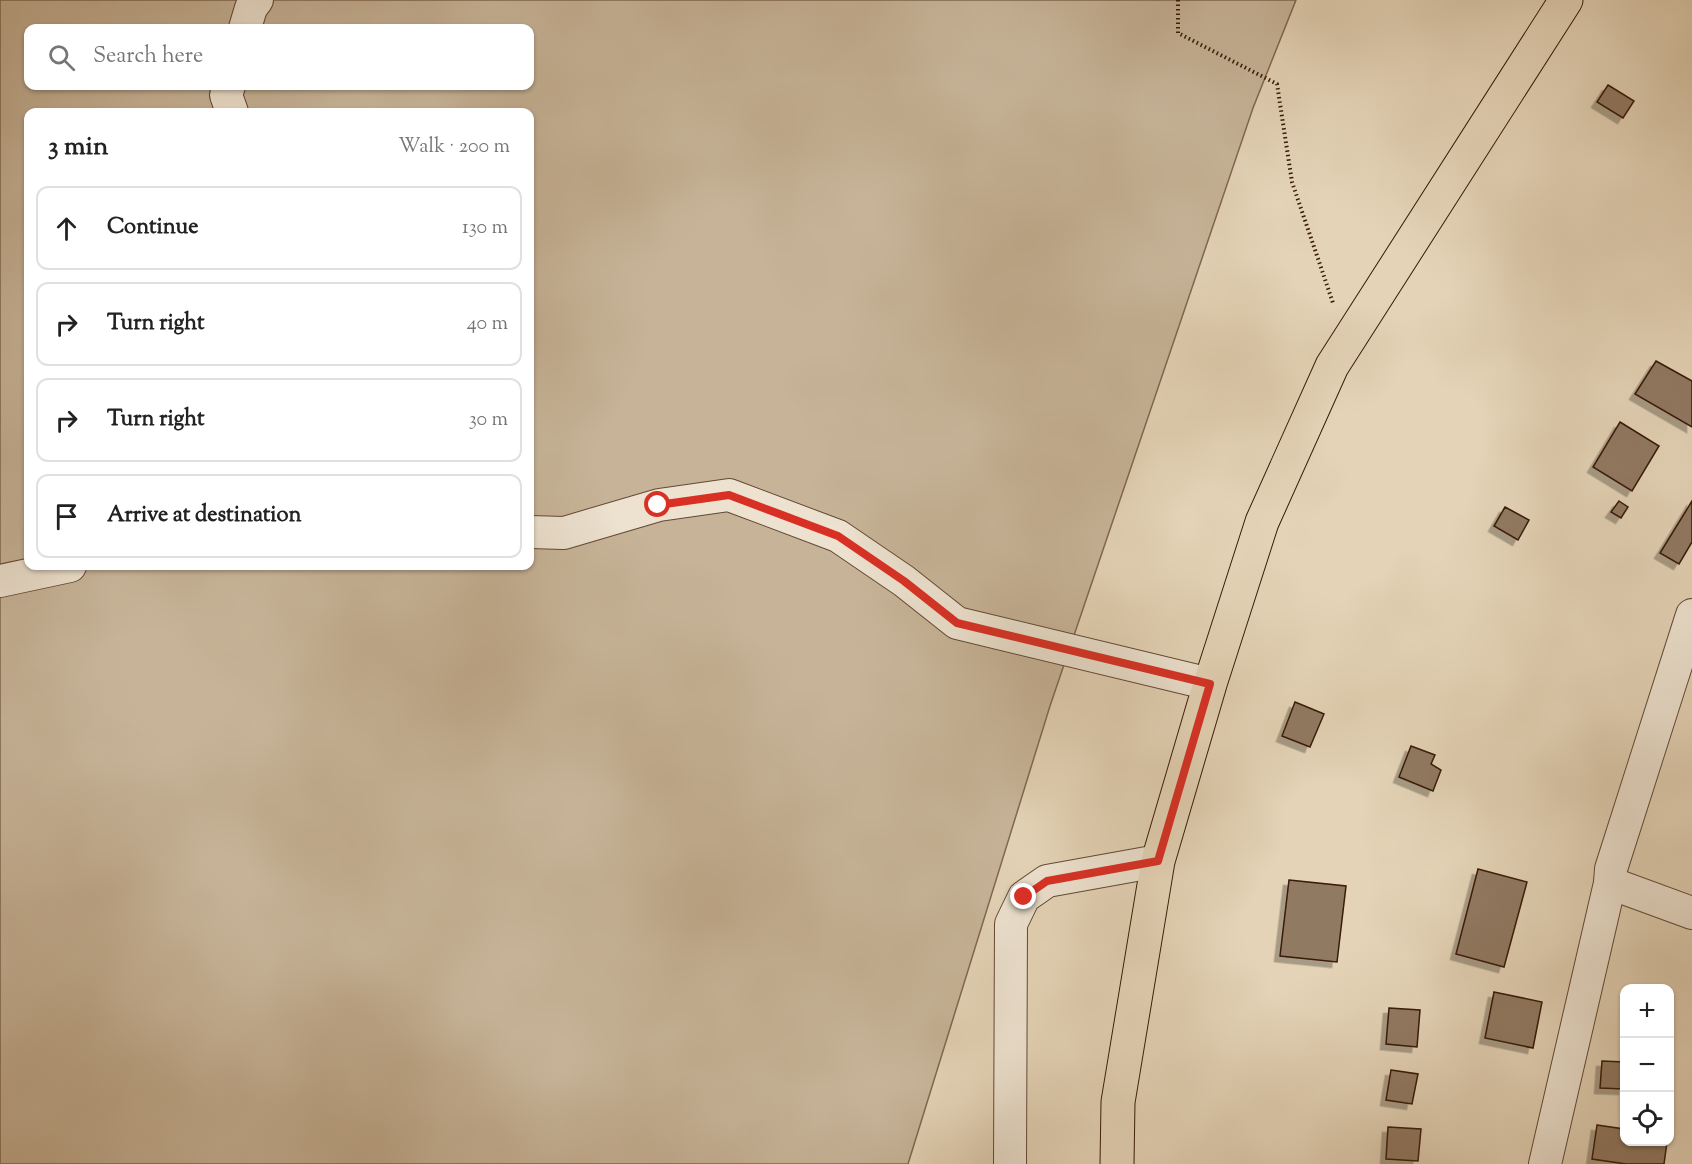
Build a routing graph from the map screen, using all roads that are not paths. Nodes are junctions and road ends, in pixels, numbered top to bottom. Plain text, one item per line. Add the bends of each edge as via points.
1 (257, 0) edge
2 (1566, 0) edge
3 (246, 24) edge
4 (228, 90) edge
5 (231, 108) edge
6 (534, 532) edge
7 (50, 570) edge
8 (0, 580) edge
9 (1692, 615) edge
10 (1210, 684) junction
11 (1158, 861) junction
12 (1610, 883) junction
13 (1692, 913) edge
14 (1010, 1164) edge
15 (1117, 1164) edge
16 (1545, 1164) edge

1 - 3 street
2 - 10 main road via 1332,366 1262,522
4 - 5 street
6 - 10 street via 564,534 658,505 729,495 838,536 957,623
7 - 8 street
9 - 12 street via 1611,869
10 - 11 main road
11 - 14 street via 1047,881 1024,897 1011,924
11 - 15 main road via 1118,1102
12 - 13 street
12 - 16 street

